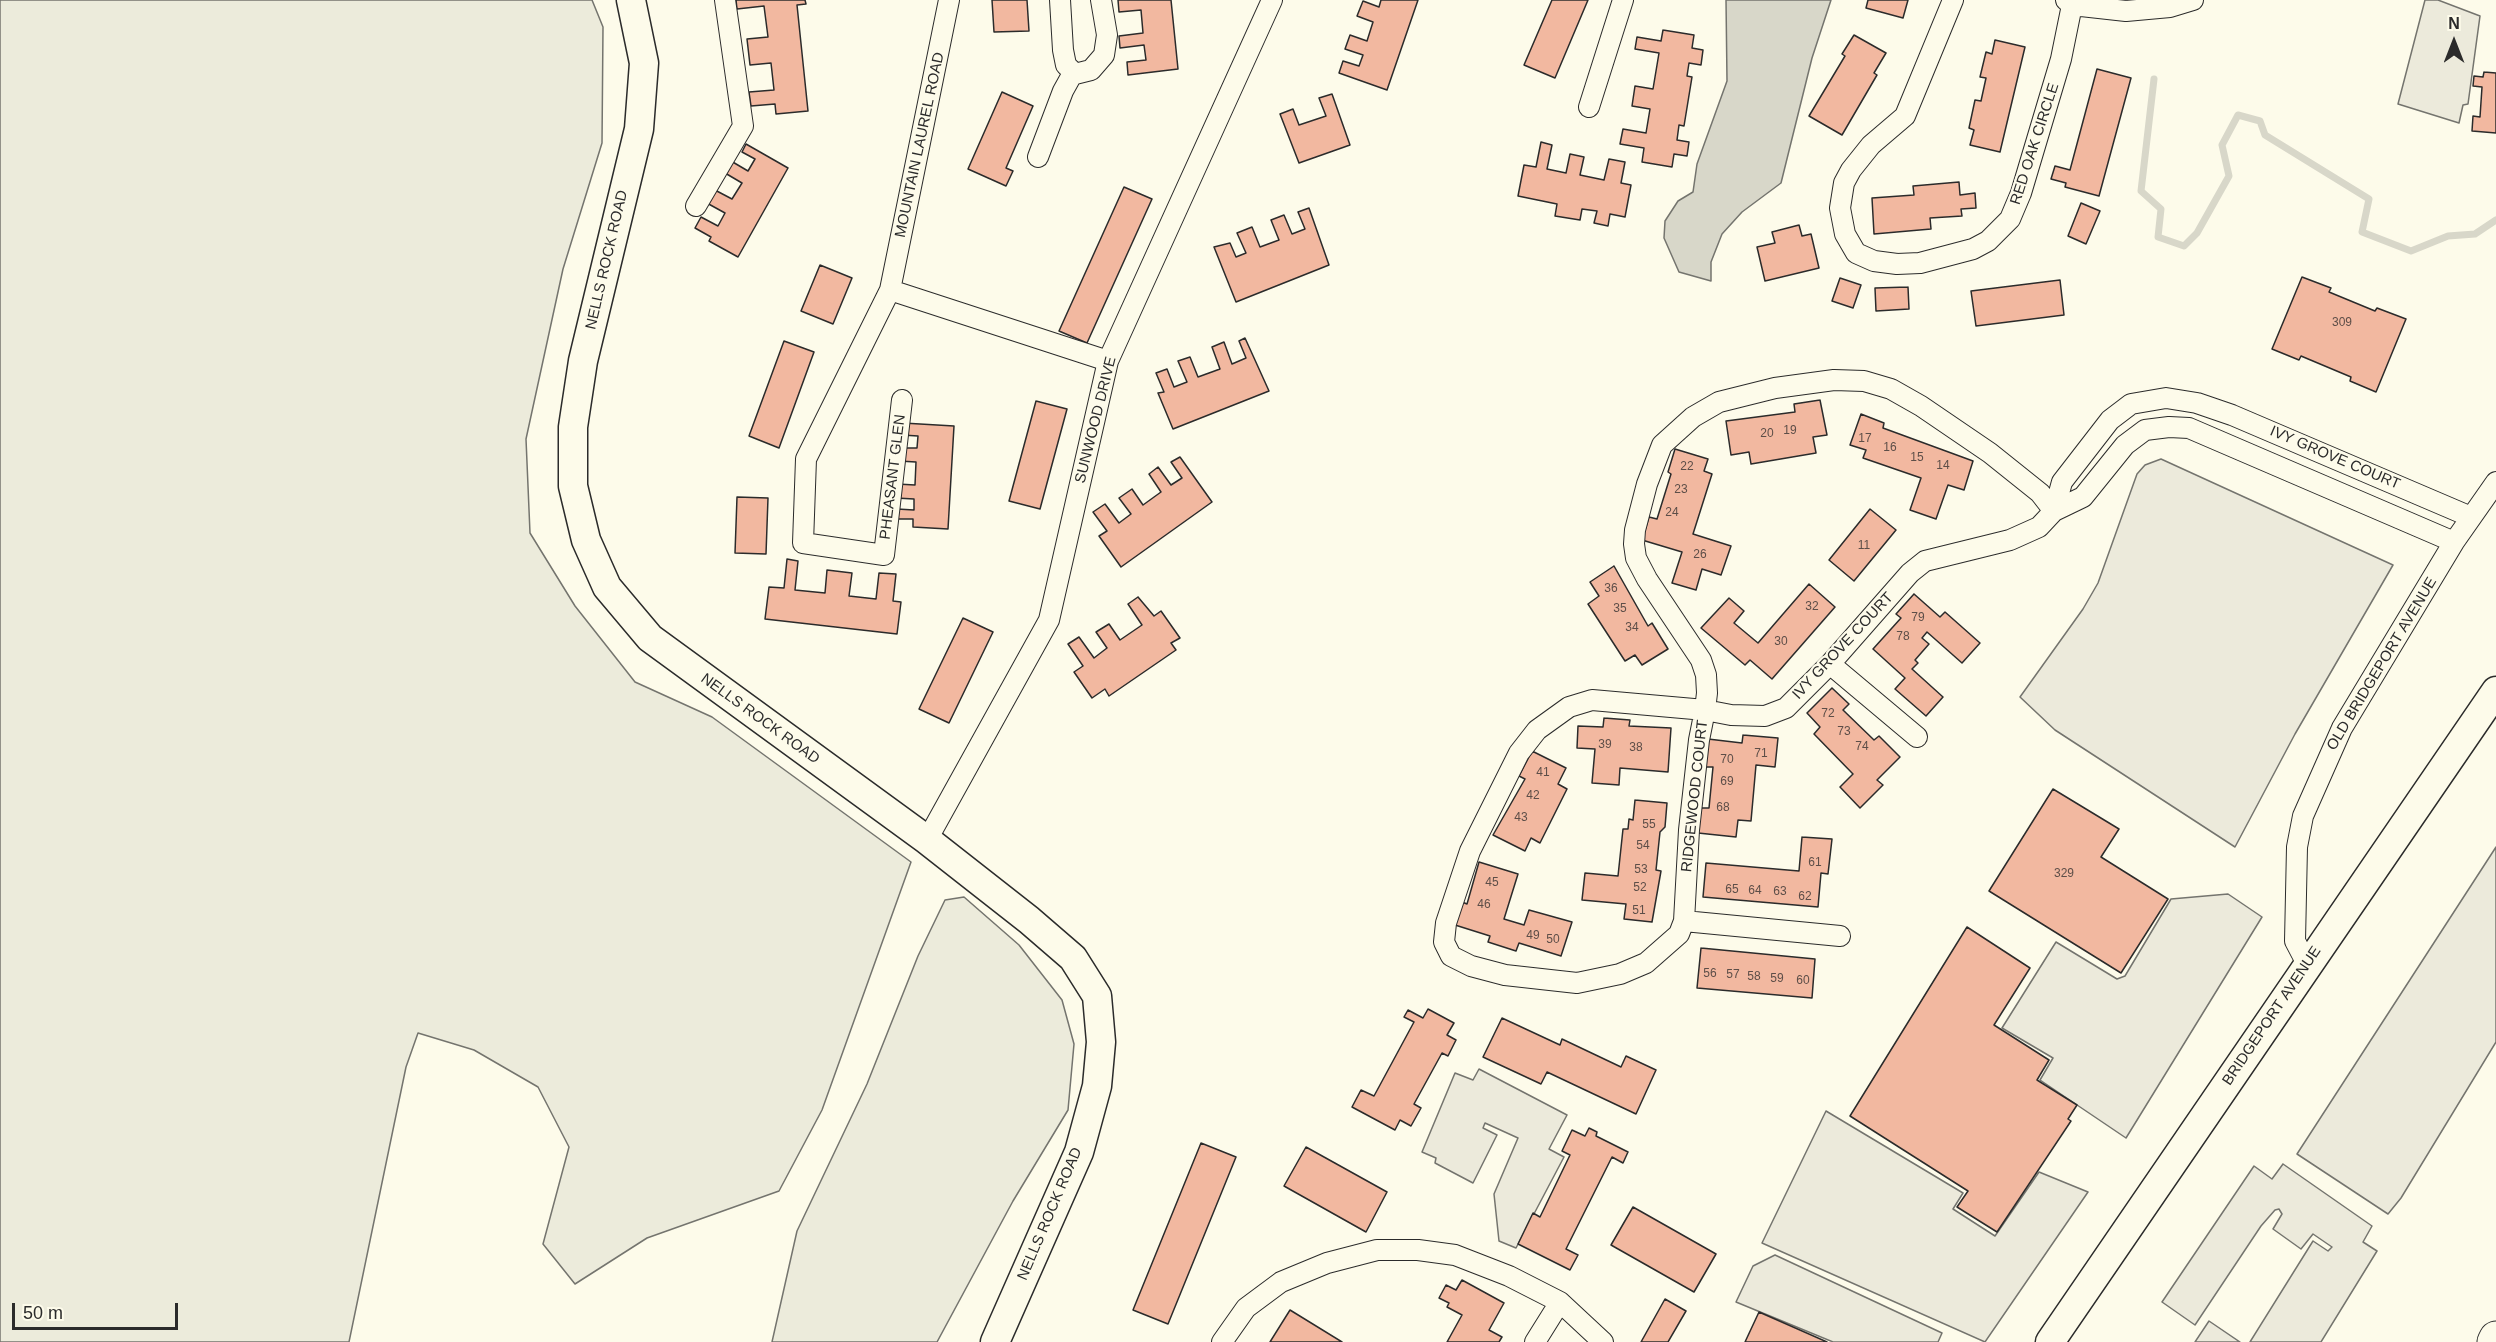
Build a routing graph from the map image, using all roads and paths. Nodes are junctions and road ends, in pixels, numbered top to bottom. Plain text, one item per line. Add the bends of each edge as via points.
1 (631, 0) edge
2 (725, 0) edge
3 (949, 0) edge
4 (1060, 0) edge
5 (1101, 0) edge
6 (1272, 0) edge
7 (1623, 0) edge
8 (1953, 0) edge
9 (2193, 0) edge
10 (2069, 3) edge
11 (1073, 73) junction
12 (1589, 107) dead end
13 (1038, 157) dead end
14 (696, 206) dead end
15 (890, 290) junction
16 (1108, 361) junction
17 (902, 400) dead end
18 (2197, 403) junction
19 (2189, 428) junction
20 (2496, 482) edge
21 (2054, 511) junction
22 (2471, 517) junction
23 (2454, 542) junction
24 (884, 555) joint
25 (1830, 664) junction
26 (2496, 691) edge
27 (1705, 710) junction
28 (1917, 737) dead end
29 (927, 840) junction
30 (1684, 921) junction
31 (1840, 936) dead end
32 (2307, 964) junction
33 (1560, 1302) junction
34 (2496, 1338) edge
35 (995, 1342) edge
36 (1222, 1342) edge
37 (1535, 1342) edge
38 (1603, 1342) edge
39 (2050, 1342) edge
40 (2494, 1342) edge

1 - 29 main road, NELLS ROCK ROAD via 644,63 639,129 583,361 573,427 573,486 586,540 607,587 650,638
2 - 14 street via 744,126
3 - 15 street, MOUNTAIN LAUREL ROAD
4 - 11 street via 1063,51
5 - 11 street via 1107,35 1104,55 1091,70
6 - 16 street, SUNWOOD DRIVE
7 - 12 street
8 - 10 street, RED OAK CIRCLE via 1905,116 1871,145 1844,183 1840,207 1845,234 1856,253 1874,261 1920,262 1973,249 2006,224 2028,171 2061,59
9 - 10 street via 2169,7 2126,11
11 - 13 street via 1062,91
15 - 16 street
15 - 24 street, MOUNTAIN LAUREL ROAD via 806,459 803,543
16 - 29 street, SUNWOOD DRIVE via 1049,620
17 - 24 street, PHEASANT GLEN
18 - 19 street
18 - 21 street, IVY GROVE COURT via 2166,398 2131,404 2110,420 2062,482
18 - 22 street, IVY GROVE COURT
19 - 21 street, IVY GROVE COURT via 2145,430 2125,445 2083,497
19 - 23 street, IVY GROVE COURT
20 - 22 street, OLD BRIDGEPORT AVENUE
21 - 25 street, IVY GROVE COURT via 2038,528 2010,540 1925,561
21 - 27 street via 2040,494 1990,453 1891,389 1864,381 1834,380 1775,388 1710,407 1675,431 1662,446 1647,484 1634,544 1647,579 1701,660 1707,693
22 - 23 street, OLD BRIDGEPORT AVENUE
23 - 32 street, OLD BRIDGEPORT AVENUE via 2342,728 2303,816 2297,847 2295,940
25 - 27 street, IVY GROVE COURT via 1786,708 1766,716
25 - 28 street
26 - 32 main road, BRIDGEPORT AVENUE
27 - 30 street, RIDGEWOOD COURT via 1689,830
27 - 30 street, RIDGEWOOD COURT via 1592,700 1569,707 1537,730 1520,753 1470,851 1446,923 1444,942 1451,956 1471,966 1505,975 1577,983 1620,974 1646,963 1679,934
29 - 35 main road, NELLS ROCK ROAD via 1072,958 1097,996 1101,1042 1097,1086 1079,1152
30 - 31 street
32 - 39 main road, BRIDGEPORT AVENUE
33 - 36 street via 1455,1255 1377,1250 1327,1263 1281,1282 1246,1308
33 - 37 street
33 - 38 street
34 - 40 highway

